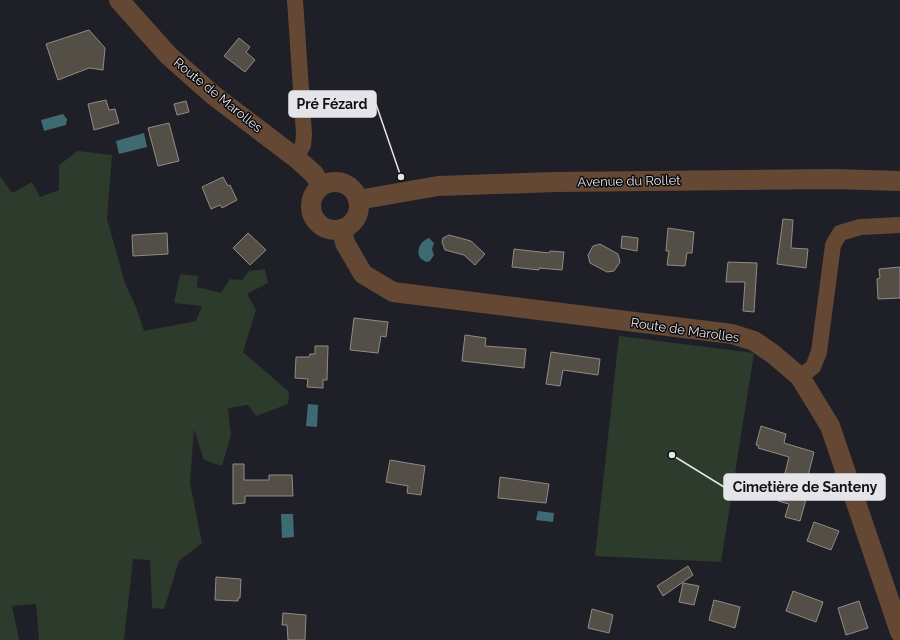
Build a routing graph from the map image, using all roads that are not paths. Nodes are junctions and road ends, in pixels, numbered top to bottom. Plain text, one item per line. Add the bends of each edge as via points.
1 (119, 0) edge
2 (295, 0) edge
3 (296, 158) junction
4 (900, 182) edge
5 (321, 186) junction
6 (358, 200) junction
7 (900, 225) edge
8 (342, 229) junction
9 (800, 377) junction
10 (900, 632) edge

1 - 3 street, Route de Marolles via 168,54 213,95
2 - 3 street via 304,134 303,145
3 - 5 street, Route de Marolles via 314,174
4 - 6 street, Avenue du Rollet via 833,179 556,182 438,186
5 - 6 street via 328,182 346,184 354,191
5 - 8 street via 311,200 310,209 314,218 328,229
6 - 8 street via 359,210 356,217 351,224
7 - 9 street via 860,227 840,233 833,245 819,352 813,367
8 - 9 street, Route de Marolles via 345,243 363,274 393,292 732,334 754,341 774,354
9 - 10 street, Route de Marolles via 830,426

